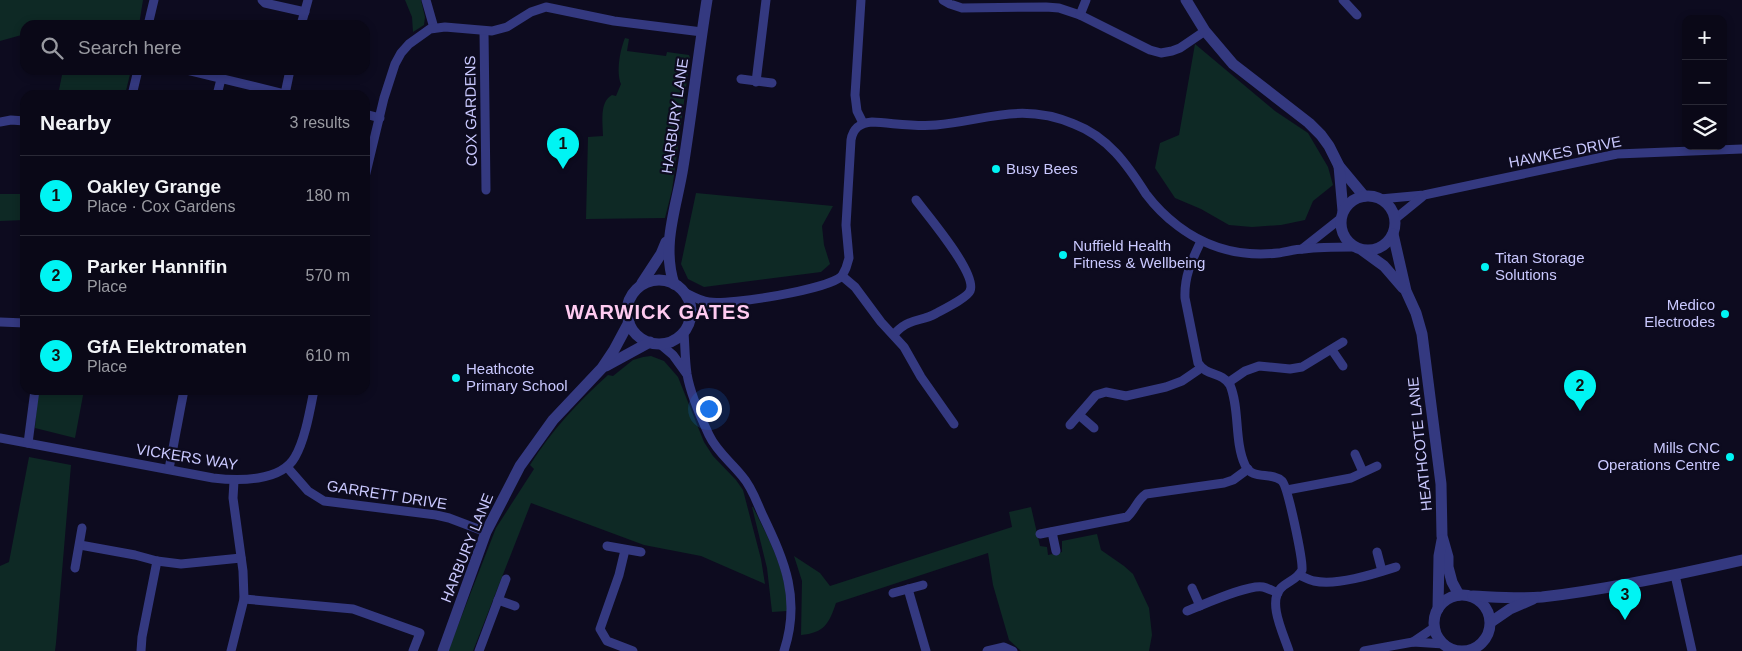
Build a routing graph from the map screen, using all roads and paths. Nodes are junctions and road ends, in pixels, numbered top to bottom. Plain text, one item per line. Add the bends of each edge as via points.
1 (154, 0) edge
2 (262, 0) edge
3 (308, 0) edge
4 (426, 0) edge
5 (707, 0) edge
6 (766, 0) edge
7 (861, 0) edge
8 (943, 0) edge
9 (1086, 0) edge
10 (1186, 0) edge
11 (1343, 0) edge
12 (546, 4) edge
13 (994, 4) edge
14 (305, 12) junction
15 (1080, 15) junction
16 (1357, 15) dead end
17 (149, 20) edge
18 (303, 20) edge
19 (434, 28) junction
20 (484, 31) junction
21 (1205, 31) junction
22 (702, 32) junction
23 (137, 75) edge
24 (206, 75) edge
25 (289, 75) edge
26 (222, 79) junction
27 (741, 80) dead end
28 (756, 82) junction
29 (772, 83) dead end
30 (133, 90) edge
31 (219, 90) edge
32 (270, 90) edge
33 (288, 90) edge
34 (370, 115) edge
35 (380, 118) junction
36 (20, 121) edge
37 (0, 122) edge
38 (863, 123) junction
39 (1742, 144) edge
40 (1742, 149) edge
41 (370, 158) edge
42 (1339, 166) junction
43 (486, 190) dead end
44 (1424, 195) junction
45 (1364, 196) junction
46 (1380, 199) junction
47 (916, 200) dead end
48 (1342, 215) junction
49 (1395, 219) junction
50 (1393, 234) junction
51 (669, 236) junction
52 (1201, 241) junction
53 (1358, 248) junction
54 (1302, 249) junction
55 (842, 276) junction
56 (642, 283) junction
57 (674, 284) junction
58 (1406, 291) junction
59 (684, 292) junction
60 (712, 302) junction
61 (0, 322) edge
62 (629, 322) junction
63 (20, 323) edge
64 (686, 328) junction
65 (894, 334) junction
66 (1344, 342) dead end
67 (655, 343) junction
68 (1332, 350) junction
69 (1343, 366) dead end
70 (602, 368) junction
71 (1201, 368) junction
72 (687, 375) junction
73 (1229, 382) junction
74 (34, 395) edge
75 (183, 395) edge
76 (313, 395) edge
77 (1079, 414) junction
78 (954, 424) dead end
79 (1070, 426) dead end
80 (1094, 428) dead end
81 (0, 438) edge
82 (28, 443) junction
83 (1355, 454) dead end
84 (1377, 466) dead end
85 (287, 467) junction
86 (169, 469) junction
87 (1248, 469) junction
88 (1363, 472) junction
89 (234, 481) junction
90 (1287, 490) junction
91 (82, 528) dead end
92 (486, 532) junction
93 (1052, 532) junction
94 (1040, 534) dead end
95 (1442, 536) junction
96 (80, 545) junction
97 (607, 546) dead end
98 (625, 550) junction
99 (1056, 551) dead end
100 (641, 552) dead end
101 (1376, 552) dead end
102 (241, 558) junction
103 (1742, 560) edge
104 (158, 561) junction
105 (1396, 567) dead end
106 (75, 568) dead end
107 (1382, 571) junction
108 (1299, 575) junction
109 (1675, 575) junction
110 (506, 579) dead end
111 (923, 585) dead end
112 (1192, 588) dead end
113 (908, 589) junction
114 (893, 593) dead end
115 (1278, 593) junction
116 (1460, 594) junction
117 (1473, 596) junction
118 (1540, 597) junction
119 (244, 599) junction
120 (498, 600) junction
121 (515, 606) dead end
122 (1200, 606) junction
123 (1438, 609) junction
124 (1187, 611) dead end
125 (1491, 622) junction
126 (1435, 628) junction
127 (1412, 642) junction
128 (1444, 644) junction
129 (1483, 646) edge
130 (141, 651) edge
131 (231, 651) edge
132 (414, 651) edge
133 (443, 651) edge
134 (479, 651) edge
135 (633, 651) edge
136 (785, 651) edge
137 (926, 651) edge
138 (988, 651) edge
139 (1012, 651) edge
140 (1289, 651) edge
141 (1364, 651) edge
142 (1459, 651) edge
143 (1692, 651) edge

1 - 17 street
2 - 14 street
3 - 14 street
4 - 19 street
5 - 22 street, HARBURY LANE
6 - 28 street
7 - 38 street via 855,95
8 - 13 street via 962,8
9 - 15 street
10 - 21 street
11 - 16 street
12 - 20 street via 506,27
12 - 22 street via 614,21
13 - 15 street via 1046,7
14 - 18 street
15 - 21 street via 1156,52 1172,52
19 - 20 street
19 - 35 street via 420,34 401,53
20 - 43 street, COX GARDENS
21 - 42 street via 1233,64 1321,135
22 - 51 street, HARBURY LANE via 683,169
23 - 30 street
24 - 26 street
25 - 33 street
26 - 31 street
26 - 32 street
27 - 28 street
28 - 29 street
34 - 35 street
35 - 41 street
36 - 37 street
38 - 52 street via 933,125 1009,113 1034,113 1065,120 1089,131 1108,145 1126,162 1160,211
38 - 55 street via 854,130 851,140 846,225 848,258
39 - 40 street
40 - 44 street, HAWKES DRIVE via 1617,154
42 - 45 street
42 - 48 street
44 - 46 street, HAWKES DRIVE
44 - 49 street, HAWKES DRIVE
45 - 46 street
45 - 48 street via 1348,204
46 - 49 street via 1388,205
47 - 65 street via 961,260 971,287 969,294 928,318 908,323
48 - 53 street via 1343,234
48 - 54 street
49 - 50 street
50 - 53 street via 1381,247 1372,250
50 - 58 street, HEATHCOTE LANE
51 - 56 street, HARBURY LANE
51 - 57 street, HARBURY LANE via 668,261
52 - 54 street via 1242,254
52 - 71 street via 1187,272 1184,289 1196,357
53 - 54 street
53 - 58 street, HEATHCOTE LANE via 1384,266
55 - 60 street via 830,284 792,292
55 - 65 street
56 - 57 street via 659,279
56 - 62 street via 630,297
57 - 59 street
58 - 95 street, HEATHCOTE LANE via 1424,345 1442,493
59 - 60 street
59 - 64 street via 690,307
60 - 64 street via 693,317
61 - 63 street
62 - 67 street via 639,336
62 - 70 street, HARBURY LANE
64 - 67 street via 673,340
64 - 72 street
65 - 78 street
66 - 68 street
67 - 70 street, HARBURY LANE
67 - 72 street via 673,355
68 - 69 street
68 - 73 street via 1302,367 1259,366
70 - 92 street, HARBURY LANE via 542,434 520,466
71 - 73 street
71 - 77 street via 1166,387 1126,396 1106,392 1096,395
72 - 136 street via 709,434 723,456 746,481 784,560 792,605
73 - 87 street via 1242,454
74 - 82 street
75 - 86 street
76 - 85 street via 301,443
77 - 79 street
77 - 80 street
81 - 82 street, VICKERS WAY
82 - 86 street, VICKERS WAY
83 - 88 street
84 - 88 street
85 - 89 street, VICKERS WAY via 257,478
85 - 92 street, GARRETT DRIVE via 308,491 324,501 436,514
86 - 89 street, VICKERS WAY
87 - 90 street via 1253,474 1278,478
87 - 93 street via 1229,482 1146,494 1140,497 1127,517
88 - 90 street via 1351,478
89 - 102 street via 233,498
90 - 108 street via 1302,567
91 - 96 street
92 - 133 street, HARBURY LANE
93 - 94 street
93 - 99 street
95 - 116 street, HEATHCOTE LANE via 1452,582
95 - 123 street
96 - 104 street
96 - 106 street
97 - 98 street
98 - 100 street
98 - 135 street via 600,629 607,641
101 - 107 street
102 - 104 street via 188,564
102 - 119 street
103 - 109 street
104 - 130 street
105 - 107 street
107 - 108 street via 1329,581 1314,581
108 - 115 street via 1282,586
109 - 118 street
109 - 143 street
110 - 120 street
111 - 113 street
112 - 122 street
113 - 114 street
113 - 137 street
115 - 122 street via 1257,586
115 - 140 street via 1276,608
116 - 117 street
116 - 123 street via 1449,598
117 - 118 street
117 - 125 street via 1487,609
118 - 125 street via 1510,609
119 - 131 street
119 - 132 street via 354,608 420,633
120 - 121 street
120 - 134 street
122 - 124 street
123 - 126 street
125 - 129 street
126 - 127 street
126 - 128 street
127 - 128 street
127 - 141 street
128 - 142 street
129 - 142 street
138 - 139 street via 1004,646

